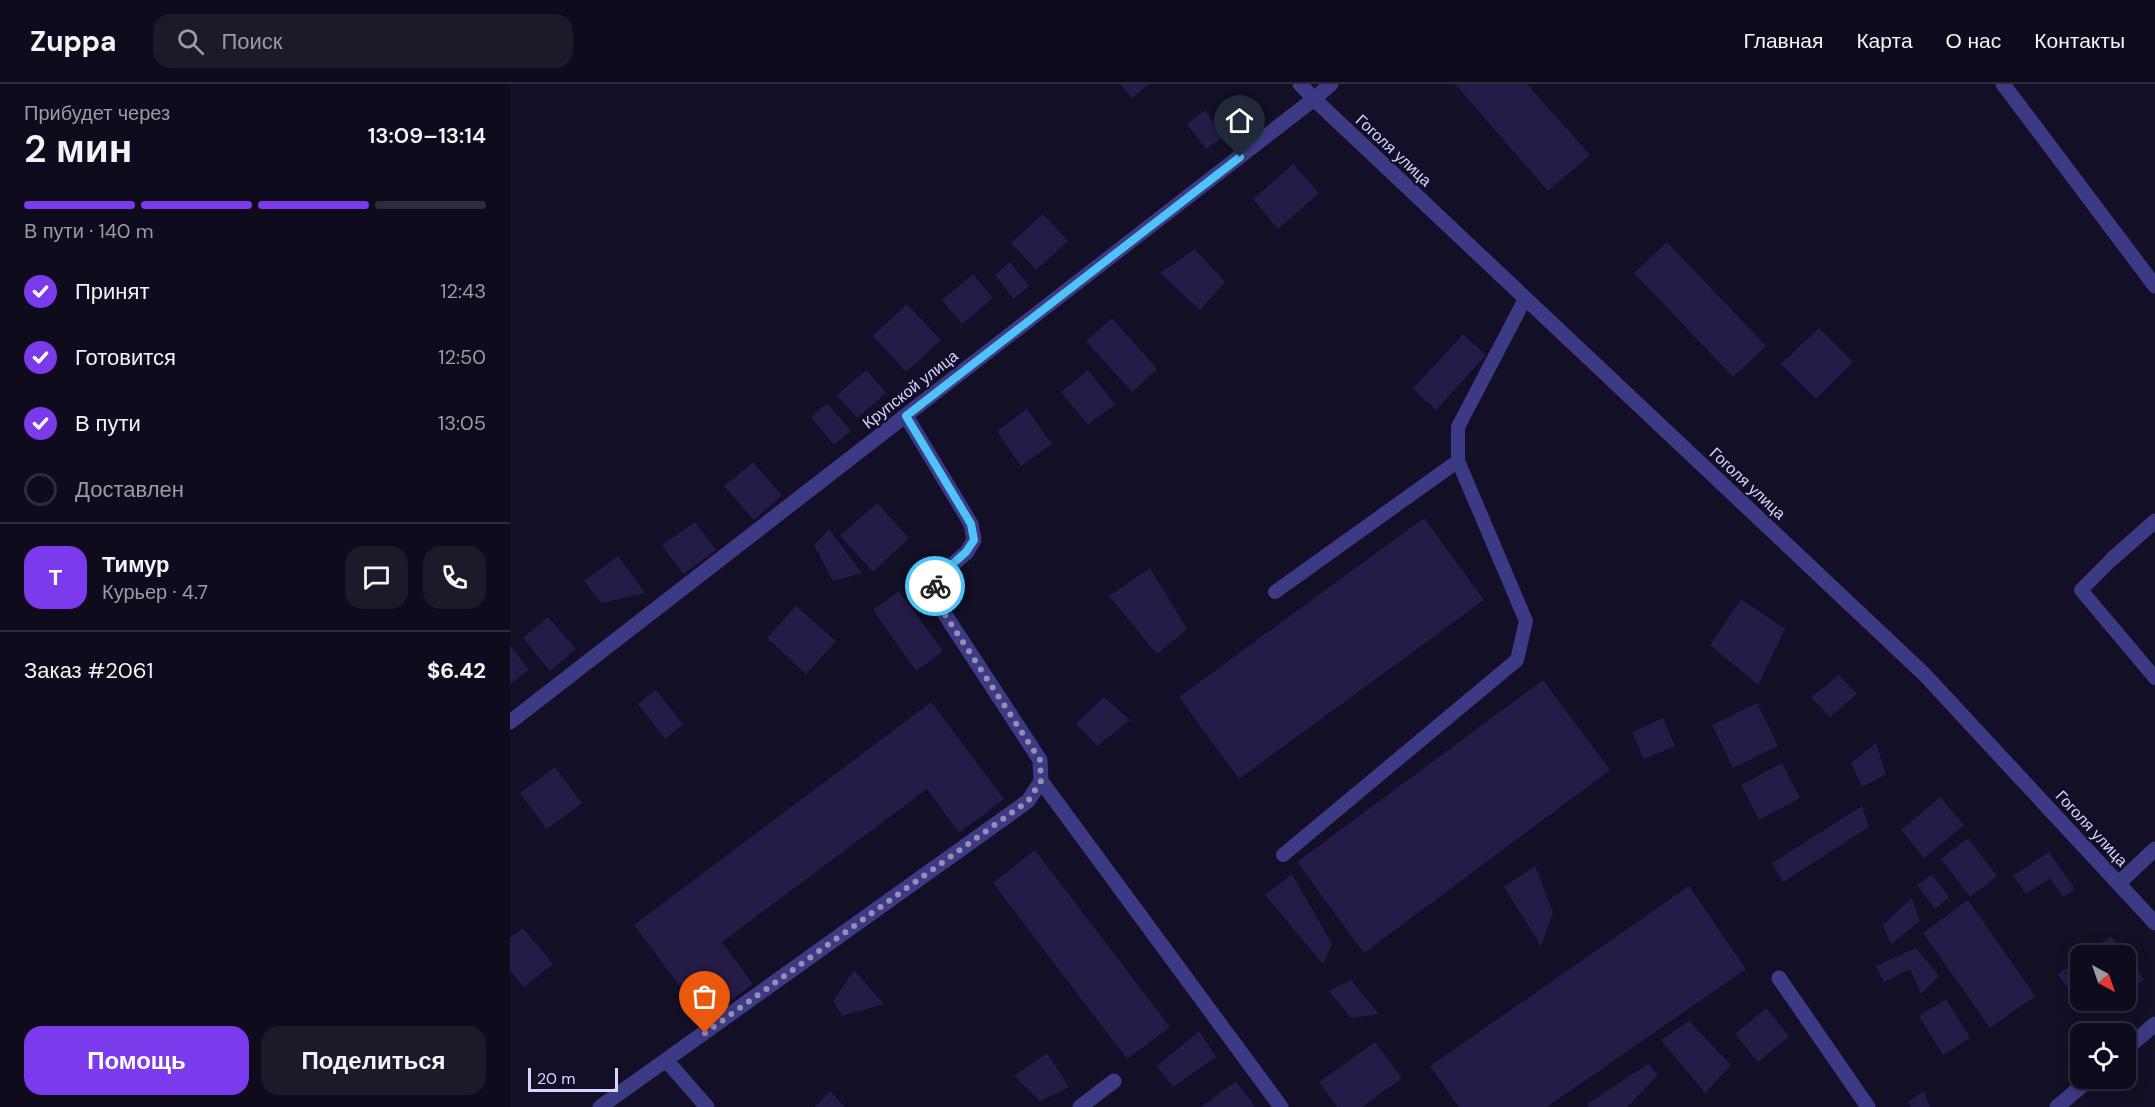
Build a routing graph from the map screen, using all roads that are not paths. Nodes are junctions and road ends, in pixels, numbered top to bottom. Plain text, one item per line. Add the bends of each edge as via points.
1 (1300, 84) edge
2 (1331, 84) edge
3 (2003, 84) edge
4 (1314, 99) junction
5 (2155, 286) edge
6 (1525, 298) junction
7 (906, 416) junction
8 (1458, 461) junction
9 (2155, 521) edge
10 (2112, 559) joint
11 (1275, 592) dead end
12 (2155, 678) edge
13 (510, 722) edge
14 (1041, 781) junction
15 (2155, 849) edge
16 (1282, 855) dead end
17 (2119, 883) junction
18 (2155, 924) edge
19 (1779, 978) dead end
20 (2155, 1024) edge
21 (2136, 1040) edge
22 (666, 1060) junction
23 (1113, 1081) dead end
24 (2078, 1089) edge
25 (600, 1107) edge
26 (707, 1107) edge
27 (1080, 1107) edge
28 (1281, 1107) edge
29 (1868, 1107) edge
30 (2057, 1107) edge

1 - 4 street, Гоголя улица
2 - 4 street, Крупской улица
3 - 5 street
4 - 6 street, Гоголя улица
4 - 7 street, Крупской улица
6 - 8 lane via 1458,428
6 - 17 street, Гоголя улица via 1923,674
7 - 13 street, Крупской улица
7 - 14 street via 971,524 974,540 938,577 933,593 1040,760
8 - 11 lane
8 - 16 lane via 1526,621 1517,660
9 - 10 street
10 - 12 lane via 2081,591
14 - 22 street via 1028,801
14 - 28 street
15 - 17 street
17 - 18 street, Гоголя улица
19 - 29 street
20 - 21 street
22 - 25 street
22 - 26 street
23 - 27 street
24 - 30 street

